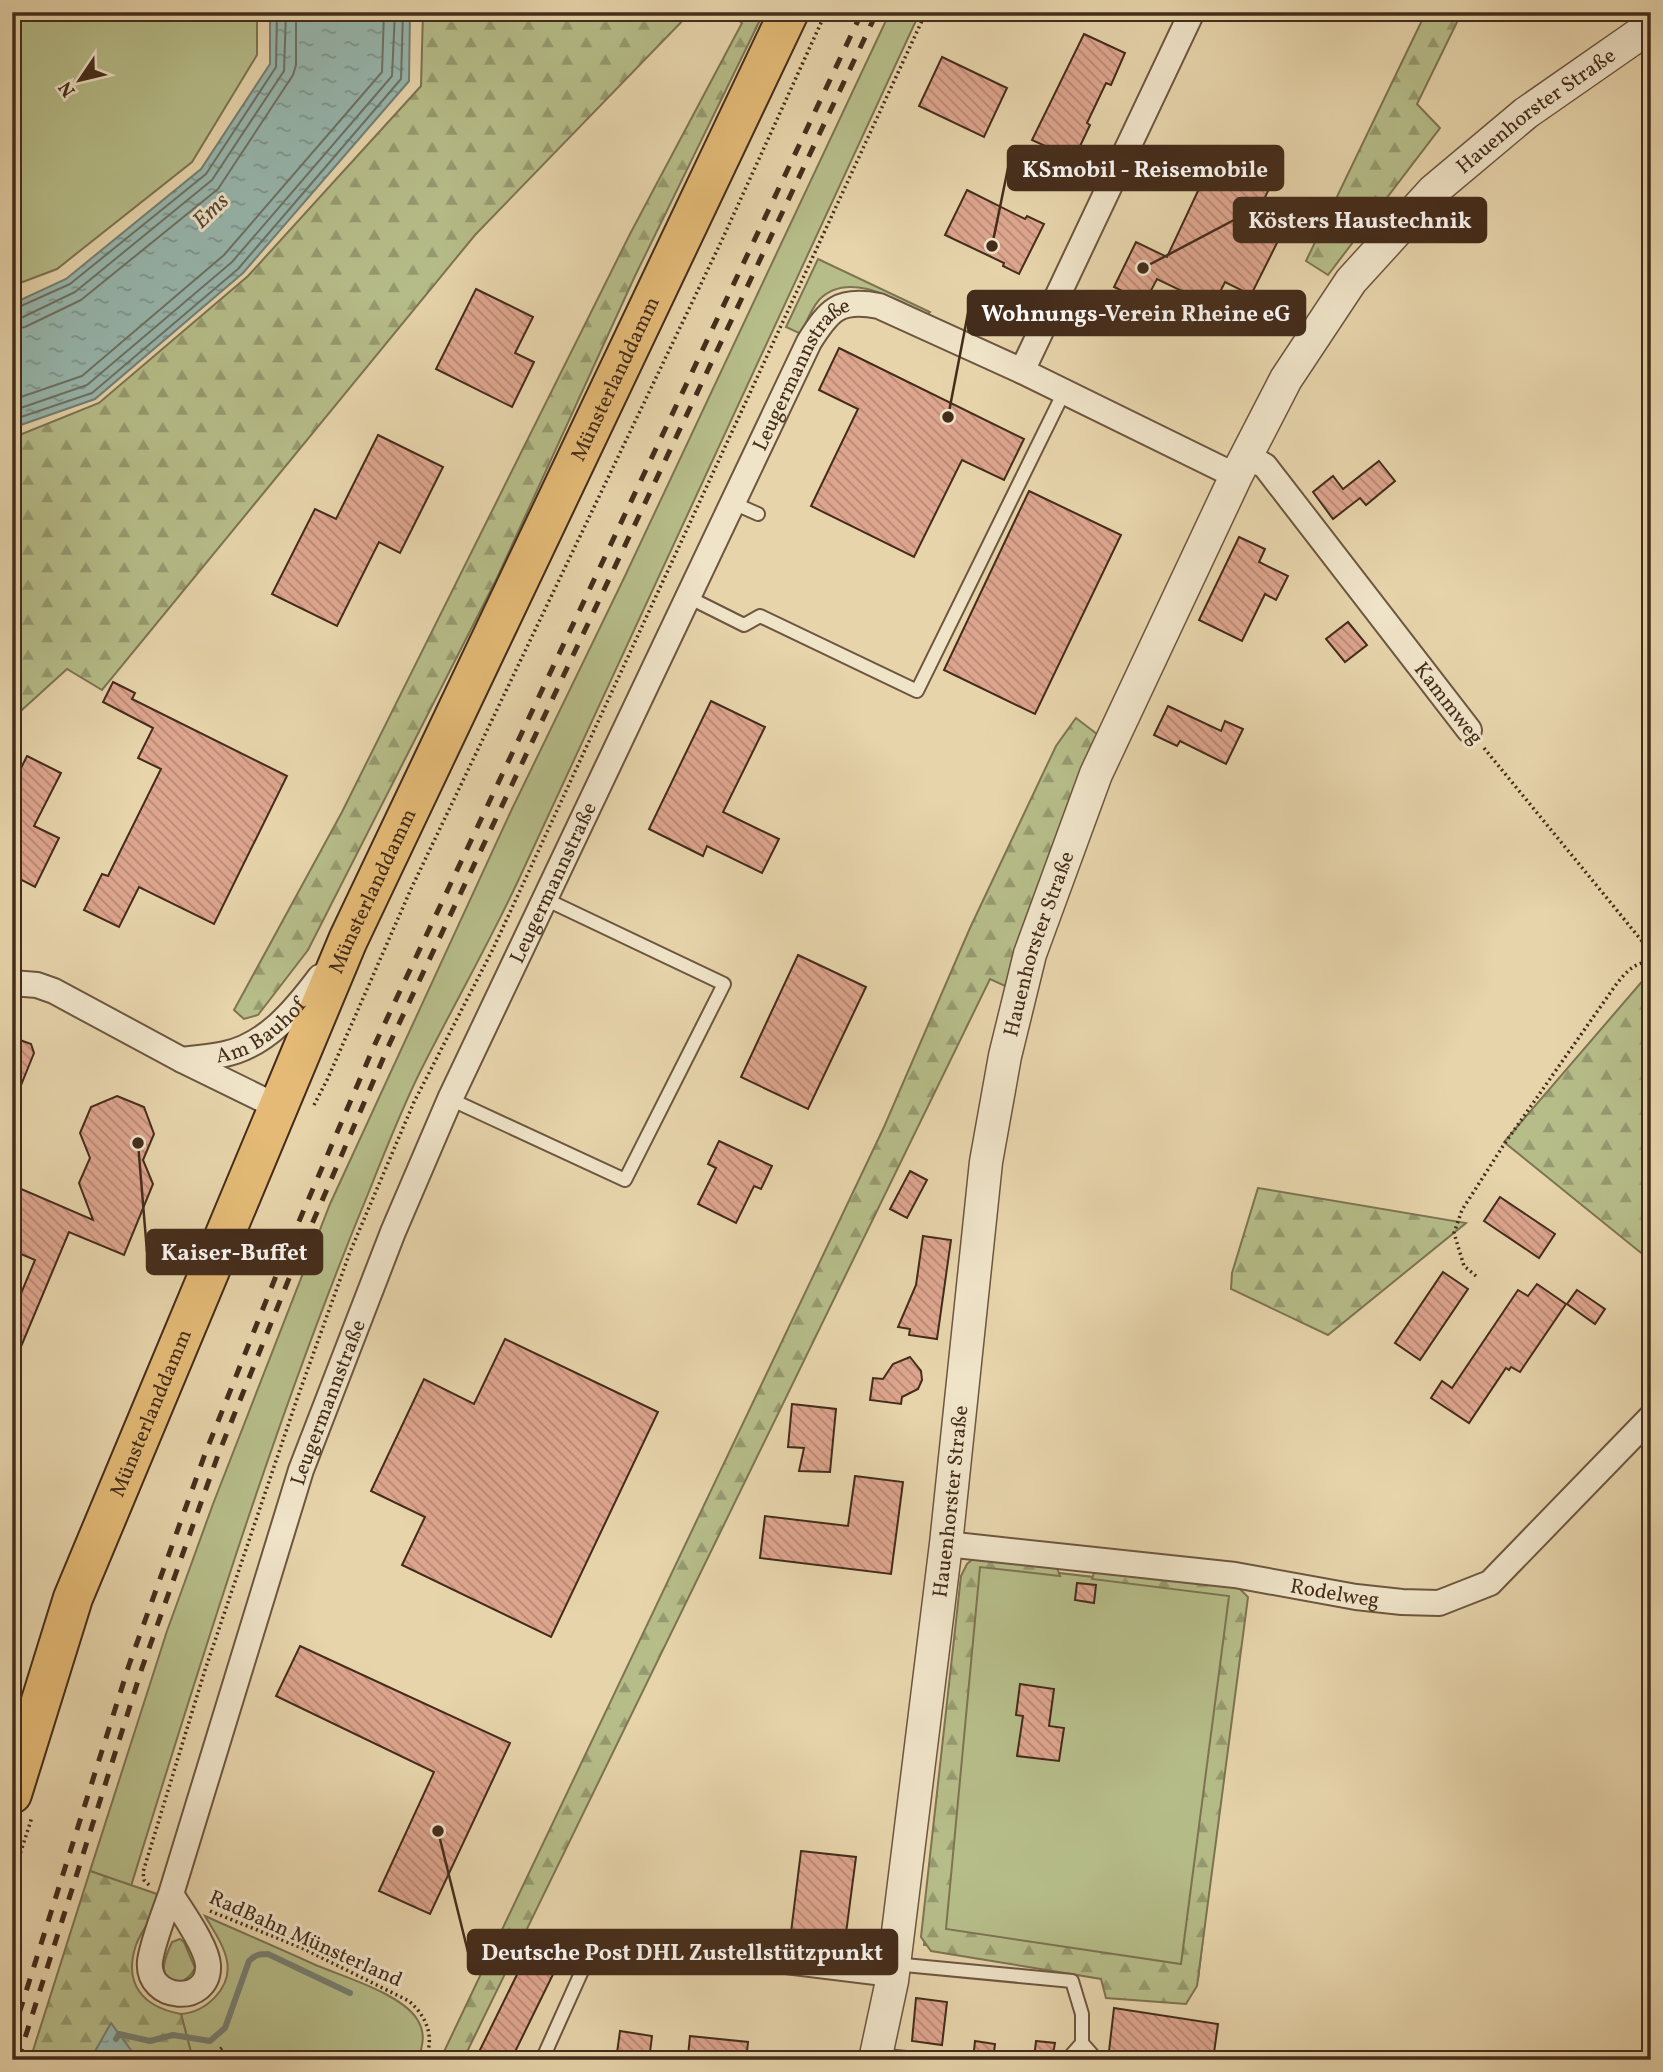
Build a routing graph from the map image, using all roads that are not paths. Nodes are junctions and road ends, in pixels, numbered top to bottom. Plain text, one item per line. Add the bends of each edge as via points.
1 (789, 12) edge
2 (1192, 12) edge
3 (1651, 26) edge
4 (1022, 371) junction
5 (1064, 391) junction
6 (1242, 466) junction
7 (733, 503) junction
8 (758, 514) dead end
9 (688, 597) junction
10 (1469, 730) road end
11 (545, 900) junction
12 (348, 940) junction
13 (12, 983) edge
14 (182, 1060) junction
15 (450, 1099) junction
16 (294, 1109) junction
17 (1651, 1417) edge
18 (946, 1544) junction
19 (23, 1803) edge
20 (170, 1894) road end
21 (893, 1972) junction
22 (1082, 2043) junction
23 (876, 2057) edge
24 (542, 2060) edge
25 (926, 2060) edge
26 (1067, 2060) edge
27 (1097, 2060) edge

1 - 12 main road, Münsterlanddamm
2 - 4 street
3 - 6 street, Hauenhorster Straße via 1525,113 1433,191 1351,281 1286,379
4 - 5 street, Leugermannstraße
4 - 7 street, Leugermannstraße via 878,306 863,303 832,309 809,342
5 - 6 street, Leugermannstraße
5 - 9 lane via 917,691 760,616 744,625
6 - 10 street, Kammweg via 1265,466
6 - 18 street, Hauenhorster Straße via 1096,774 1030,954 986,1162
7 - 8 lane
7 - 9 street, Leugermannstraße
9 - 11 street, Leugermannstraße
11 - 15 street, Leugermannstraße
11 - 15 lane via 724,984 625,1180
12 - 14 street, Am Bauhof via 295,1010 261,1039 227,1054
12 - 16 main road, Münsterlanddamm
13 - 14 street, Am Bauhof via 54,990
14 - 16 street, Am Bauhof
15 - 20 street, Leugermannstraße via 301,1470
16 - 19 main road, Münsterlanddamm via 73,1598
17 - 18 street, Rodelweg via 1490,1583 1439,1603 1356,1597 1235,1575
18 - 21 street, Hauenhorster Straße
21 - 22 lane via 1072,1981 1082,2014
21 - 23 street, Hauenhorster Straße
21 - 24 lane via 672,1953 590,1953
22 - 26 lane
22 - 27 lane
23 - 25 lane

